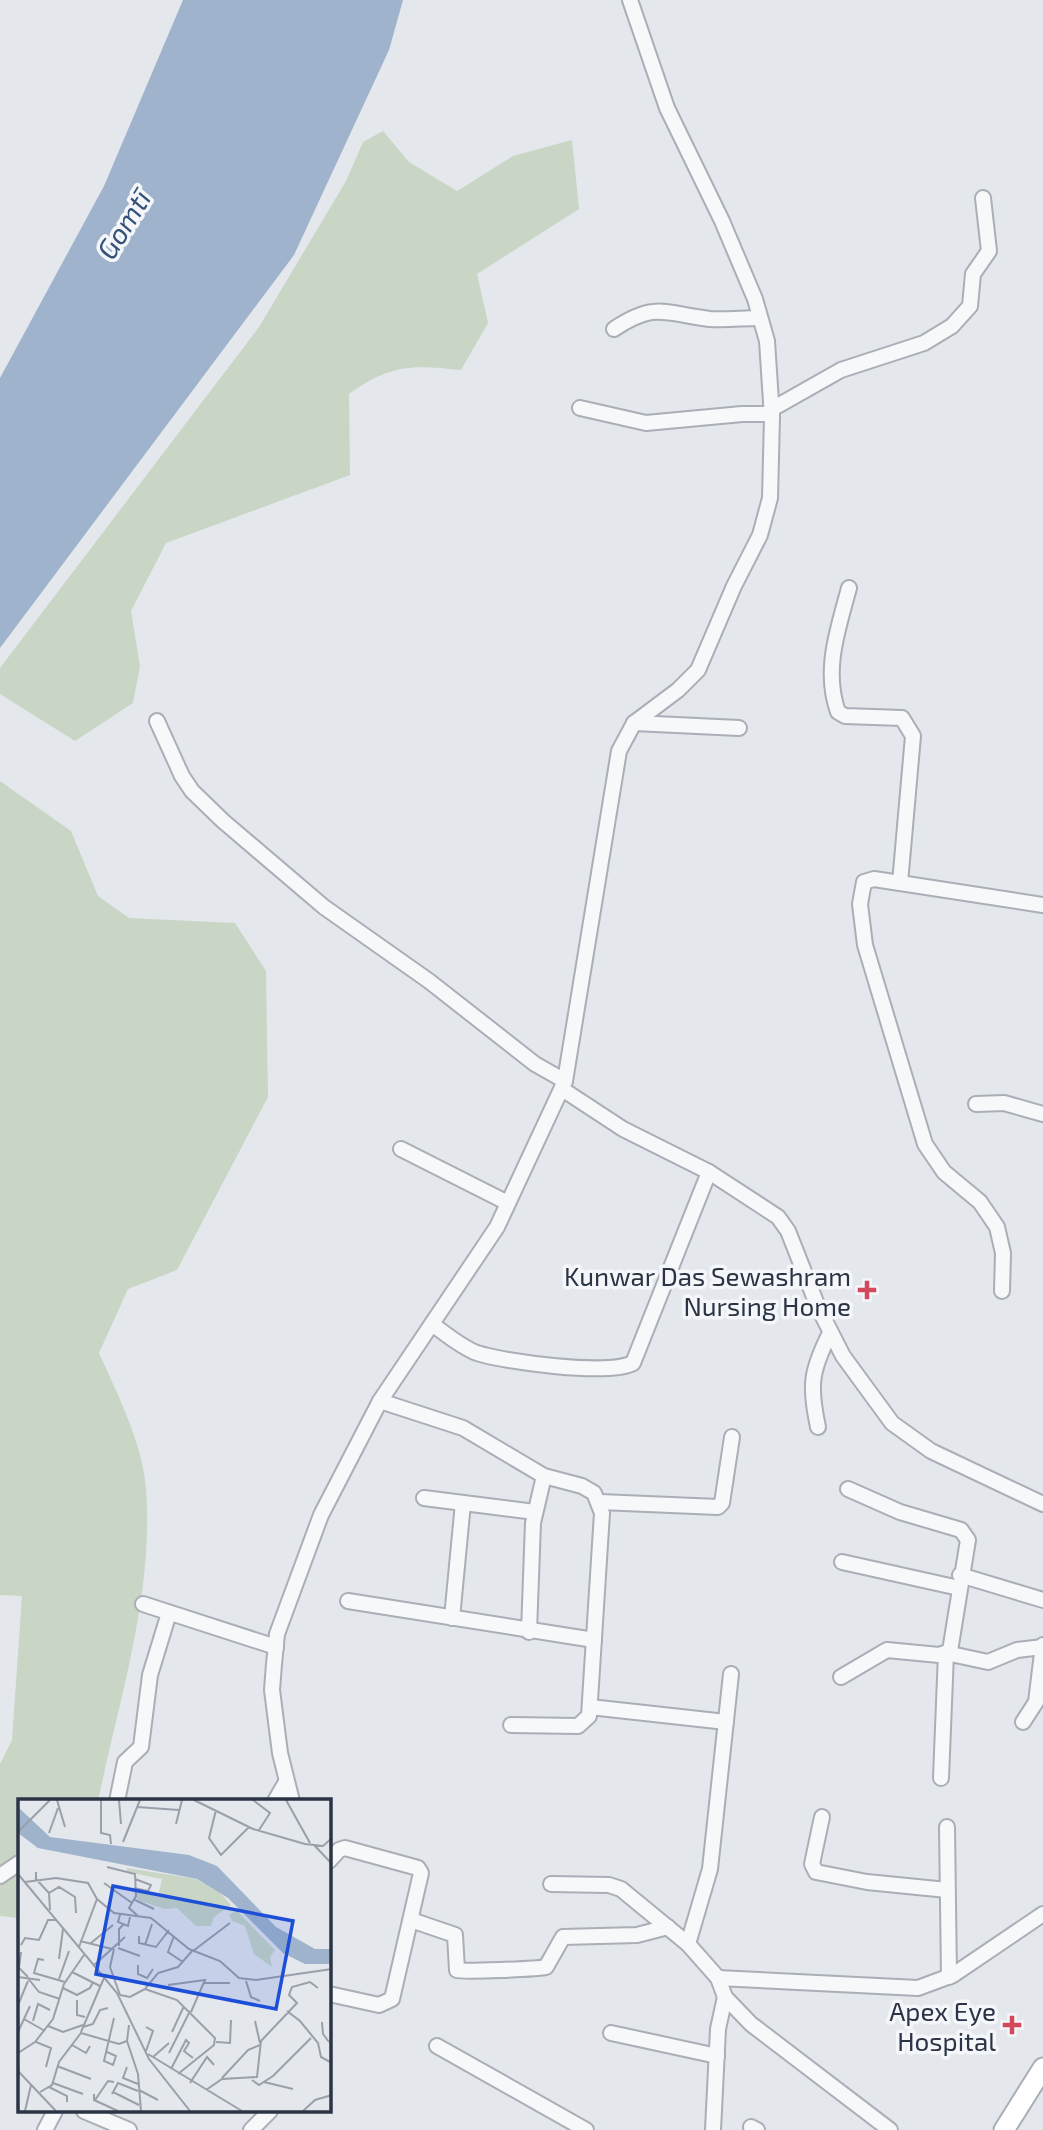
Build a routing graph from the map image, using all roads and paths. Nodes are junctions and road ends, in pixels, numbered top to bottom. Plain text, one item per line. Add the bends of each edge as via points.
1 (631, 1) edge
2 (983, 198) dead end
3 (760, 318) junction
4 (614, 330) dead end
5 (580, 408) dead end
6 (772, 411) junction
7 (849, 588) dead end
8 (157, 721) dead end
9 (634, 723) junction
10 (739, 728) dead end
11 (900, 883) junction
12 (1043, 905) edge
13 (564, 1085) junction
14 (976, 1104) dead end
15 (1043, 1114) edge
16 (401, 1149) dead end
17 (709, 1172) junction
18 (509, 1203) junction
19 (1002, 1291) dead end
20 (432, 1324) junction
21 (830, 1333) junction
22 (380, 1401) junction
23 (817, 1427) dead end
24 (732, 1437) dead end
25 (544, 1476) junction
26 (848, 1489) dead end
27 (424, 1498) dead end
28 (600, 1502) junction
29 (463, 1503) junction
30 (1043, 1504) edge
31 (535, 1512) junction
32 (842, 1562) dead end
33 (959, 1581) junction
34 (1043, 1600) edge
35 (348, 1601) dead end
36 (143, 1604) dead end
37 (169, 1613) junction
38 (452, 1618) junction
39 (529, 1632) junction
40 (594, 1640) junction
41 (1043, 1646) edge
42 (276, 1647) junction
43 (946, 1653) junction
44 (731, 1674) dead end
45 (841, 1677) dead end
46 (590, 1707) junction
47 (726, 1722) junction
48 (1023, 1722) dead end
49 (511, 1724) dead end
50 (941, 1778) dead end
51 (286, 1782) junction
52 (117, 1799) edge
53 (276, 1799) edge
54 (291, 1799) edge
55 (822, 1817) dead end
56 (947, 1827) dead end
57 (331, 1859) edge
58 (18, 1864) edge
59 (0, 1876) edge
60 (551, 1884) dead end
61 (947, 1890) junction
62 (1043, 1914) edge
63 (411, 1920) junction
64 (668, 1927) junction
65 (688, 1944) junction
66 (949, 1977) junction
67 (718, 1978) junction
68 (331, 1994) edge
69 (724, 1997) junction
70 (611, 2033) dead end
71 (437, 2046) dead end
72 (717, 2056) junction
73 (1043, 2068) edge
74 (54, 2112) edge
75 (86, 2112) edge
76 (269, 2112) edge
77 (45, 2130) edge
78 (129, 2130) edge
79 (251, 2130) edge
80 (586, 2130) edge
81 (713, 2130) edge
82 (890, 2130) edge
83 (1004, 2130) edge

1 - 3 street via 667,108 742,267
2 - 6 street via 989,251 973,274 973,297 963,316 923,343 841,370
3 - 4 street via 711,319 656,311 640,314
3 - 6 street via 767,341
5 - 6 street via 646,423
6 - 9 street via 770,498 761,535 698,670
7 - 11 street via 833,649 838,712 902,718 913,736
8 - 13 street via 182,776 223,821 324,906
9 - 10 street
9 - 13 street via 619,751
11 - 12 street
11 - 19 street via 864,882 860,904 865,945 925,1144 944,1172 980,1202 997,1227 1003,1253
13 - 17 street via 623,1129
13 - 18 street
14 - 15 street via 1004,1103
16 - 18 street
17 - 20 street via 638,1353 627,1366 551,1366 498,1359 463,1346
17 - 21 street via 767,1209 788,1231
18 - 20 street
20 - 22 street
21 - 23 street via 812,1373
21 - 30 street via 875,1401 910,1438
22 - 25 street via 481,1436
22 - 42 street via 321,1515
24 - 28 street via 718,1507
25 - 28 street via 582,1486
25 - 31 street
26 - 33 street via 900,1512 965,1532 968,1540
27 - 29 street
28 - 40 street
29 - 31 street
29 - 38 street
31 - 39 street
32 - 33 street
33 - 34 street
33 - 43 street via 952,1647
35 - 38 street
36 - 37 street
37 - 42 street
37 - 52 street via 150,1675 141,1747 125,1762
38 - 39 street
39 - 40 street
40 - 46 street
41 - 43 street via 988,1662
41 - 48 street via 1036,1702
42 - 51 street via 272,1690
43 - 45 street via 887,1650
43 - 50 street
44 - 47 street
46 - 47 street
46 - 49 street via 589,1716 579,1726
47 - 65 street via 710,1869
51 - 53 street
51 - 54 street
55 - 61 street via 812,1864 816,1872
56 - 61 street
57 - 63 street via 345,1848 418,1868 421,1873
58 - 59 street
60 - 64 street via 621,1889
61 - 66 street
62 - 66 street
63 - 64 street via 455,1936 455,1965 469,1973 546,1967 564,1937 637,1935
63 - 68 street via 392,1999 379,2005
64 - 65 street
65 - 67 street
66 - 67 street via 899,1988
67 - 69 street
69 - 72 street
69 - 82 street via 760,2031
70 - 72 street
71 - 80 street
72 - 81 street
73 - 83 main road
74 - 77 street
75 - 78 street
76 - 79 street

